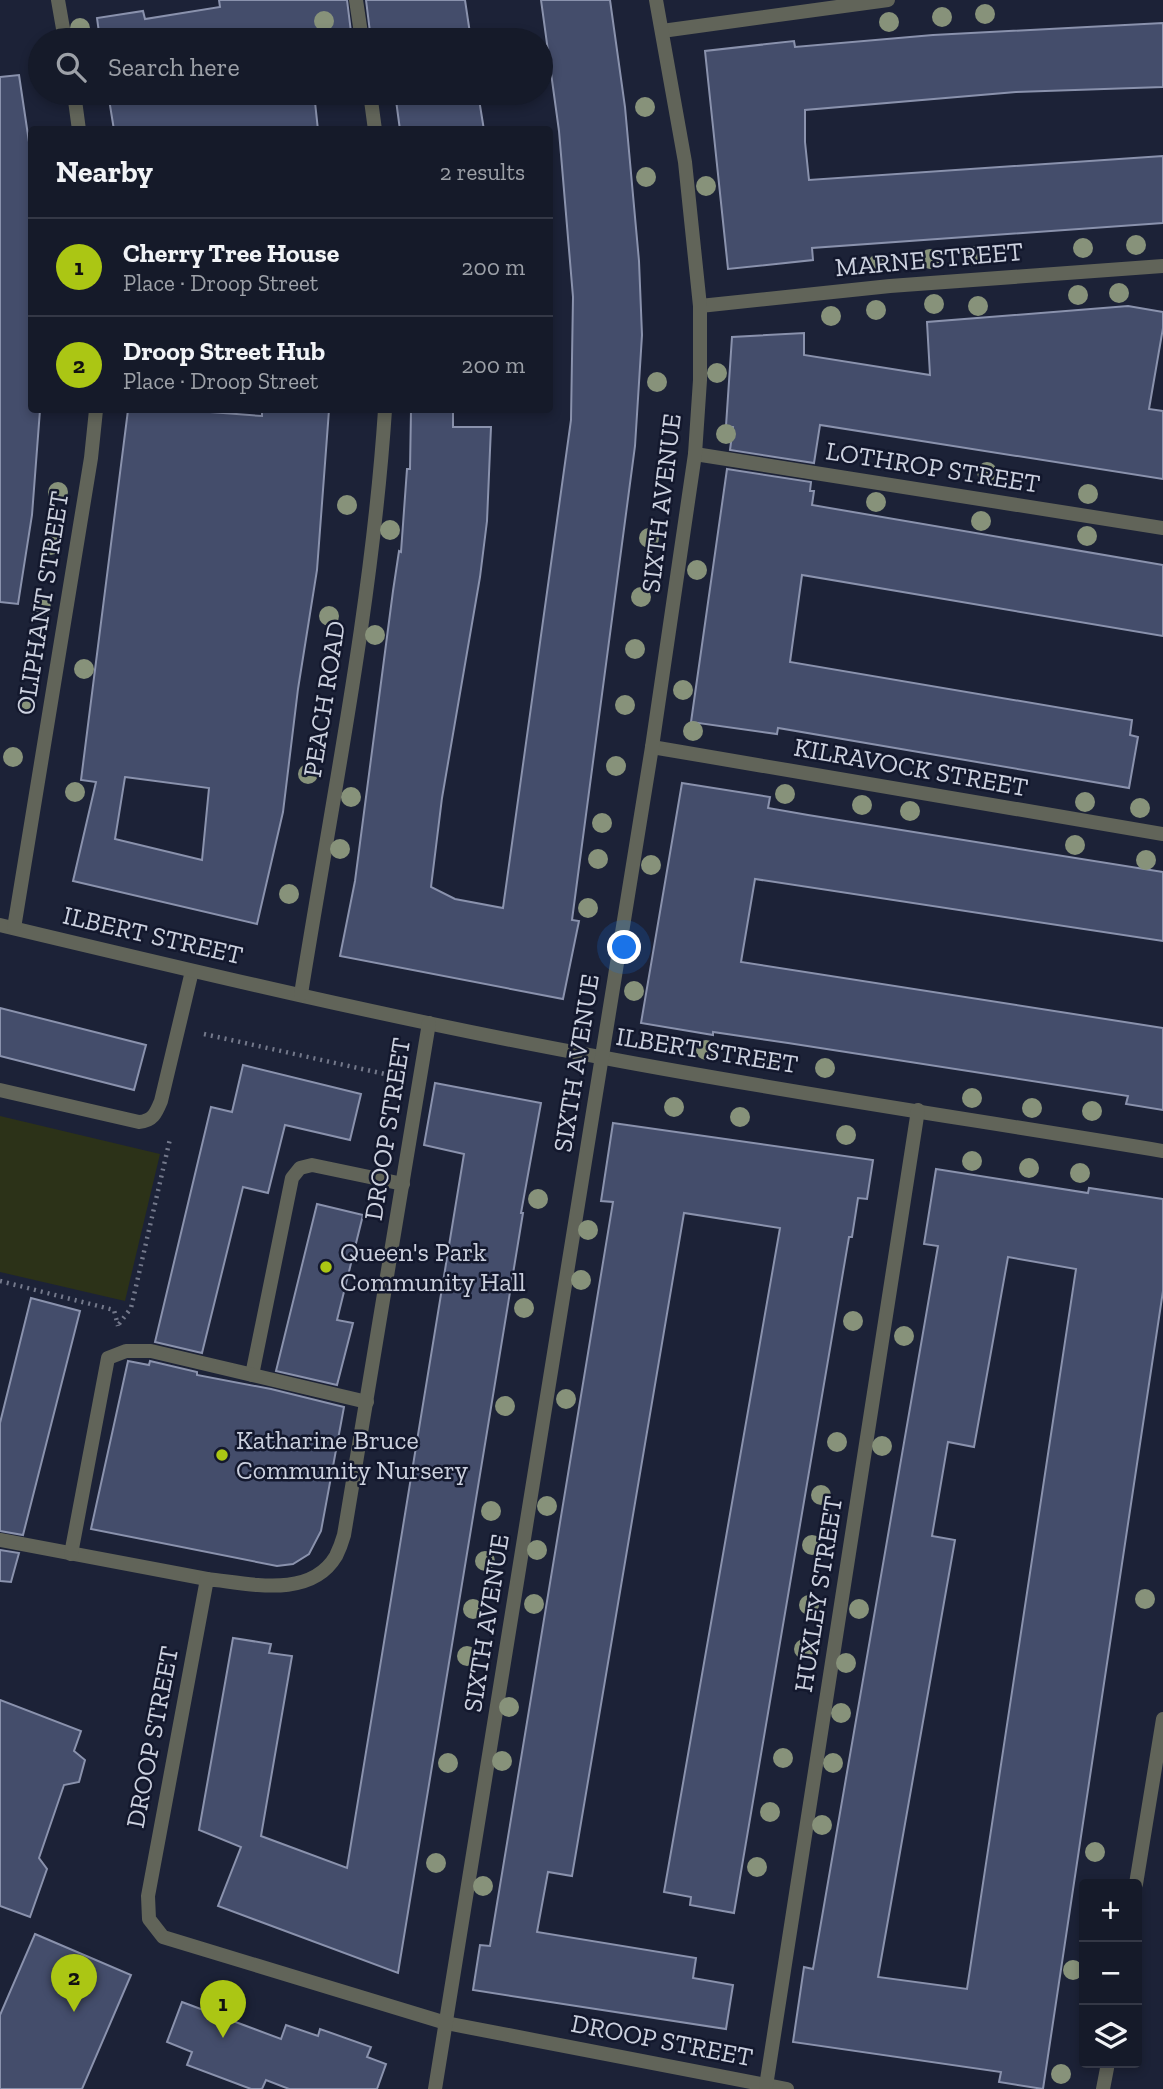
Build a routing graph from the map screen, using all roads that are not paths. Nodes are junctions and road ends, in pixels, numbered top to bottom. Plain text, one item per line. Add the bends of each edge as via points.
1 (58, 0) edge
2 (356, 0) edge
3 (656, 0) edge
4 (888, 0) edge
5 (63, 28) edge
6 (360, 28) edge
7 (662, 31) junction
8 (76, 105) edge
9 (372, 105) edge
10 (78, 126) edge
11 (374, 126) edge
12 (1163, 266) edge
13 (700, 306) junction
14 (96, 413) edge
15 (385, 413) edge
16 (695, 454) junction
17 (1163, 528) edge
18 (652, 747) junction
19 (1163, 834) edge
20 (7, 926) edge
21 (192, 971) junction
22 (301, 994) junction
23 (429, 1023) junction
24 (602, 1058) junction
25 (0, 1090) edge
26 (918, 1110) junction
27 (1163, 1151) edge
28 (403, 1184) junction
29 (252, 1375) junction
30 (367, 1402) junction
31 (0, 1540) edge
32 (71, 1554) junction
33 (207, 1579) junction
34 (1163, 1719) edge
35 (1137, 1879) edge
36 (446, 2023) junction
37 (1107, 2068) edge
38 (766, 2085) junction
39 (435, 2089) edge
40 (787, 2089) edge
41 (1103, 2089) edge

1 - 5 street
2 - 6 street
3 - 7 street, SIXTH AVENUE
4 - 7 street
7 - 13 street, SIXTH AVENUE via 685,162
8 - 10 street
9 - 11 street
12 - 13 street, MARNE STREET via 890,286
13 - 16 street, SIXTH AVENUE
14 - 20 street, OLIPHANT STREET
15 - 22 street, PEACH ROAD via 363,610
16 - 17 street, LOTHROP STREET
16 - 18 street, SIXTH AVENUE
18 - 19 street, KILRAVOCK STREET
18 - 24 street, SIXTH AVENUE
20 - 21 street, ILBERT STREET
21 - 22 street, ILBERT STREET
21 - 25 street via 161,1101 147,1121
22 - 23 street, ILBERT STREET
23 - 24 street, ILBERT STREET
23 - 28 street, DROOP STREET
24 - 26 street, ILBERT STREET
24 - 36 street, SIXTH AVENUE
26 - 27 street, ILBERT STREET
26 - 38 street, HUXLEY STREET
28 - 29 street via 312,1164 300,1168 292,1178
28 - 30 street, DROOP STREET
29 - 30 street
29 - 32 street via 151,1351 126,1350 108,1358
30 - 33 street, DROOP STREET via 344,1535 335,1558 319,1574 299,1584
31 - 32 street
32 - 33 street
33 - 36 street, DROOP STREET via 148,1896 149,1919 163,1937
34 - 35 street
36 - 38 street, DROOP STREET
36 - 39 street, SIXTH AVENUE
37 - 41 street
38 - 40 street, DROOP STREET

